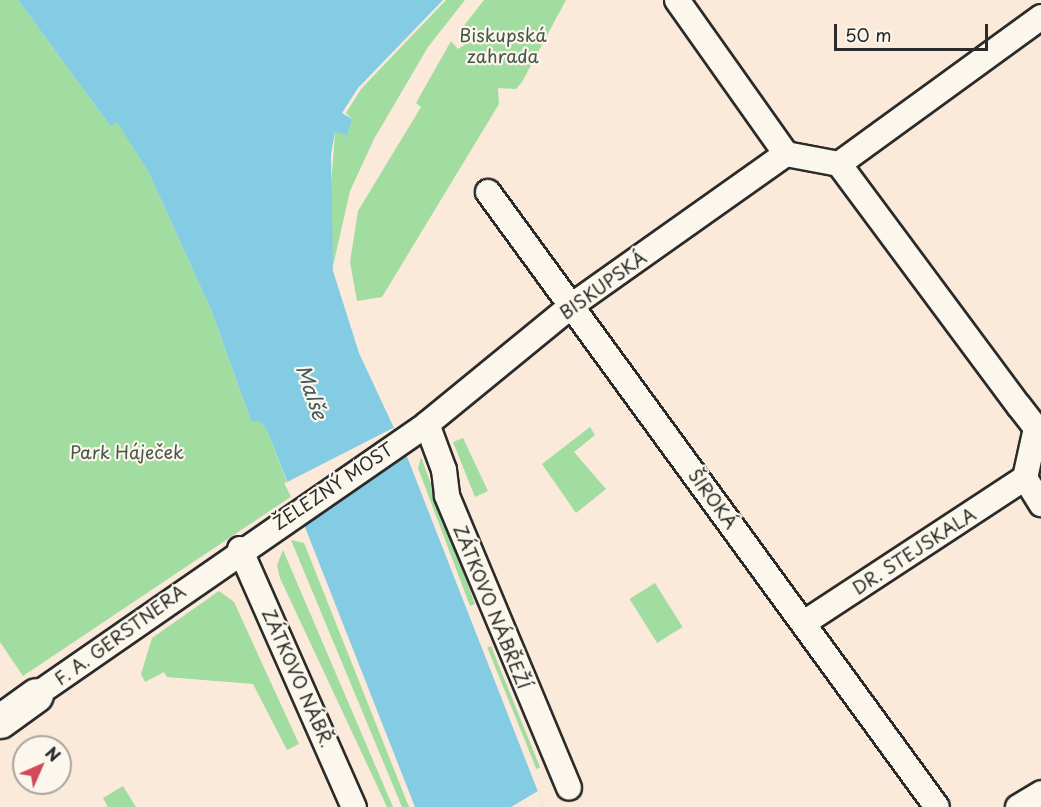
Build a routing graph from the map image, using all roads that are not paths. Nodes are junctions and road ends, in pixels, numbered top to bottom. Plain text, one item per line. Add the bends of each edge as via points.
1 (677, 0) edge
2 (1041, 17) edge
3 (786, 154) junction
4 (839, 164) junction
5 (488, 192) dead end
6 (572, 306) junction
7 (427, 424) junction
8 (1038, 426) edge
9 (1025, 478) junction
10 (1041, 504) edge
11 (240, 549) junction
12 (804, 623) junction
13 (36, 695) joint
14 (0, 721) edge
15 (569, 787) dead end
16 (1041, 793) edge
17 (354, 807) edge
18 (937, 807) edge
19 (1018, 807) edge

1 - 3 street
2 - 4 street
3 - 4 street
3 - 6 street, BISKUPSKÁ
4 - 8 street
5 - 6 street, ŠIROKÁ
6 - 7 street, BISKUPSKÁ
6 - 12 street, ŠIROKÁ
7 - 11 street, ŽELEZNÝ MOST
7 - 15 street, ZÁTKOVO NÁBŘEŽÍ via 444,470 447,496
8 - 9 street
9 - 10 street
9 - 12 street, DR. STEJSKALA
11 - 13 street, F. A. GERSTNERA
11 - 17 street, ZÁTKOVO NÁBŘ.
12 - 18 street, ŠIROKÁ
13 - 14 street, F. A. GERSTNERA
16 - 19 street

